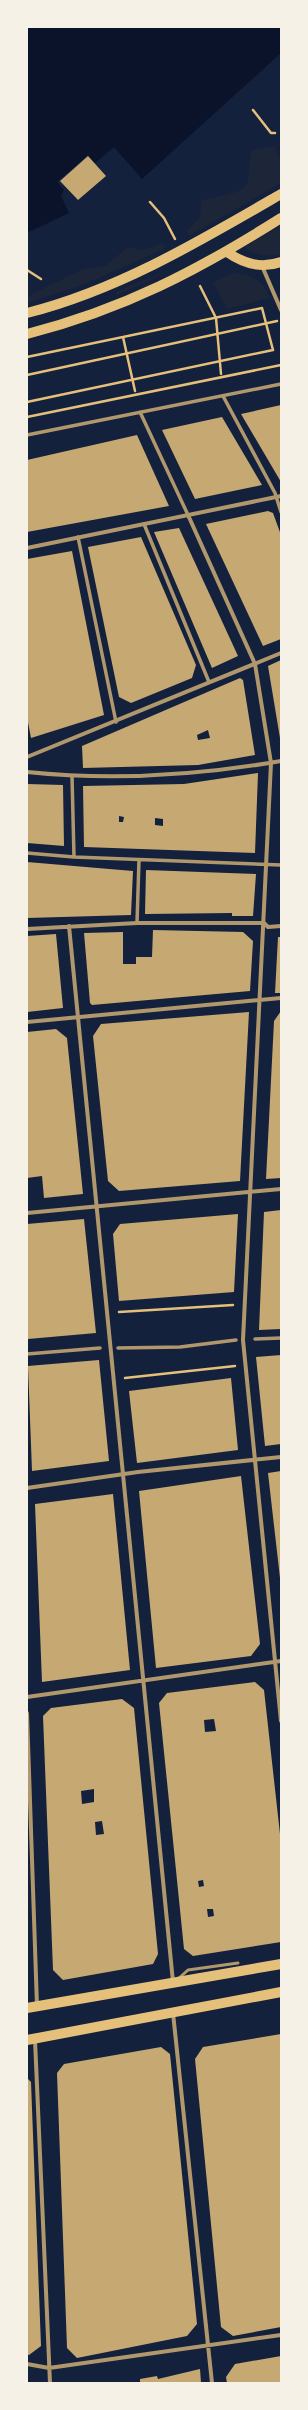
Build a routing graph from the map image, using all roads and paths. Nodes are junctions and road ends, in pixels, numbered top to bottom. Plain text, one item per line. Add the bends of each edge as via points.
1 (253, 110) dead end
2 (275, 133) dead end
3 (281, 194) edge
4 (150, 202) dead end
5 (281, 218) edge
6 (178, 244) dead end
7 (227, 252) junction
8 (281, 262) edge
9 (261, 266) junction
10 (27, 270) edge
11 (41, 279) dead end
12 (200, 286) dead end
13 (281, 310) edge
14 (27, 313) edge
15 (216, 318) junction
16 (280, 320) edge
17 (266, 323) junction
18 (27, 334) edge
19 (218, 334) junction
20 (123, 337) junction
21 (127, 354) junction
22 (27, 357) edge
23 (220, 361) junction
24 (281, 365) edge
25 (221, 374) dead end
26 (27, 375) edge
27 (132, 380) junction
28 (281, 384) edge
29 (135, 391) dead end
30 (223, 396) junction
31 (27, 402) edge
32 (140, 412) junction
33 (27, 418) edge
34 (27, 435) edge
35 (279, 496) edge
36 (281, 512) edge
37 (188, 515) junction
38 (144, 524) junction
39 (78, 537) junction
40 (27, 548) edge
41 (281, 653) edge
42 (255, 664) junction
43 (210, 682) junction
44 (116, 722) junction
45 (27, 757) edge
46 (281, 761) edge
47 (272, 763) junction
48 (27, 772) edge
49 (72, 776) junction
50 (27, 854) edge
51 (74, 858) junction
52 (139, 860) junction
53 (266, 864) junction
54 (281, 865) edge
55 (137, 923) junction
56 (264, 923) junction
57 (69, 926) junction
58 (281, 926) edge
59 (27, 929) edge
60 (281, 998) edge
61 (260, 1000) junction
62 (78, 1017) junction
63 (27, 1022) edge
64 (281, 1189) edge
65 (250, 1192) junction
66 (96, 1206) junction
67 (27, 1212) edge
68 (236, 1305) dead end
69 (114, 1312) dead end
70 (281, 1338) edge
71 (236, 1340) dead end
72 (255, 1340) dead end
73 (100, 1348) dead end
74 (118, 1348) dead end
75 (27, 1354) edge
76 (236, 1366) dead end
77 (121, 1378) dead end
78 (281, 1457) edge
79 (254, 1460) junction
80 (123, 1475) junction
81 (27, 1488) edge
82 (281, 1661) edge
83 (274, 1663) junction
84 (143, 1680) junction
85 (27, 1697) edge
86 (27, 1713) edge
87 (281, 1721) edge
88 (238, 1963) dead end
89 (281, 1964) edge
90 (173, 1983) junction
91 (281, 1992) edge
92 (38, 2006) junction
93 (27, 2008) edge
94 (173, 2012) junction
95 (31, 2039) edge
96 (281, 2335) edge
97 (209, 2344) junction
98 (27, 2364) edge
99 (49, 2368) junction
100 (50, 2383) edge
101 (212, 2383) edge

1 - 2 path via 271,133
3 - 14 main road via 204,240 126,278
4 - 6 path via 164,218
5 - 7 main road
7 - 9 main road via 238,260
7 - 18 main road via 140,296 97,313
8 - 9 main road
9 - 13 street
10 - 11 path
12 - 15 path
15 - 17 path via 262,308
15 - 19 path
15 - 20 path
16 - 17 path
17 - 19 path
17 - 23 path via 273,350
19 - 21 path
19 - 23 path
20 - 21 path
20 - 22 path
21 - 26 path
21 - 27 path
23 - 25 path
23 - 27 path
24 - 33 path
27 - 29 path
27 - 31 path
28 - 30 street
30 - 32 street
30 - 35 street
32 - 34 street
32 - 37 street
35 - 36 street
35 - 37 street
37 - 38 street
37 - 42 street
38 - 39 street
38 - 43 street
39 - 40 street
39 - 44 street
41 - 42 street
42 - 43 street
42 - 47 street
43 - 44 street
44 - 45 street
46 - 47 street
47 - 49 street via 184,775
47 - 53 street
48 - 49 street
49 - 51 street
50 - 51 street
51 - 52 street
52 - 53 street
52 - 55 street
53 - 54 street
53 - 56 street
55 - 56 street
55 - 57 street
56 - 58 street via 268,927
56 - 61 street
57 - 59 street
57 - 62 street
60 - 61 street
61 - 62 street
61 - 65 street
62 - 63 street
62 - 66 street
64 - 65 street
65 - 66 street
65 - 79 street via 243,1340
66 - 67 street
66 - 80 street
68 - 69 path
70 - 72 street
71 - 74 street via 180,1347
73 - 75 street
76 - 77 path
78 - 79 street
79 - 80 street
79 - 83 street
80 - 81 street
80 - 84 street
82 - 83 street
83 - 84 street
83 - 87 street
84 - 85 street
84 - 90 street
86 - 92 street
88 - 90 lane via 188,1970
89 - 90 main road
90 - 92 main road
91 - 94 main road
92 - 93 main road
94 - 95 main road
94 - 97 street
95 - 99 street
96 - 97 street
97 - 99 street
97 - 101 street
98 - 99 street
99 - 100 street

